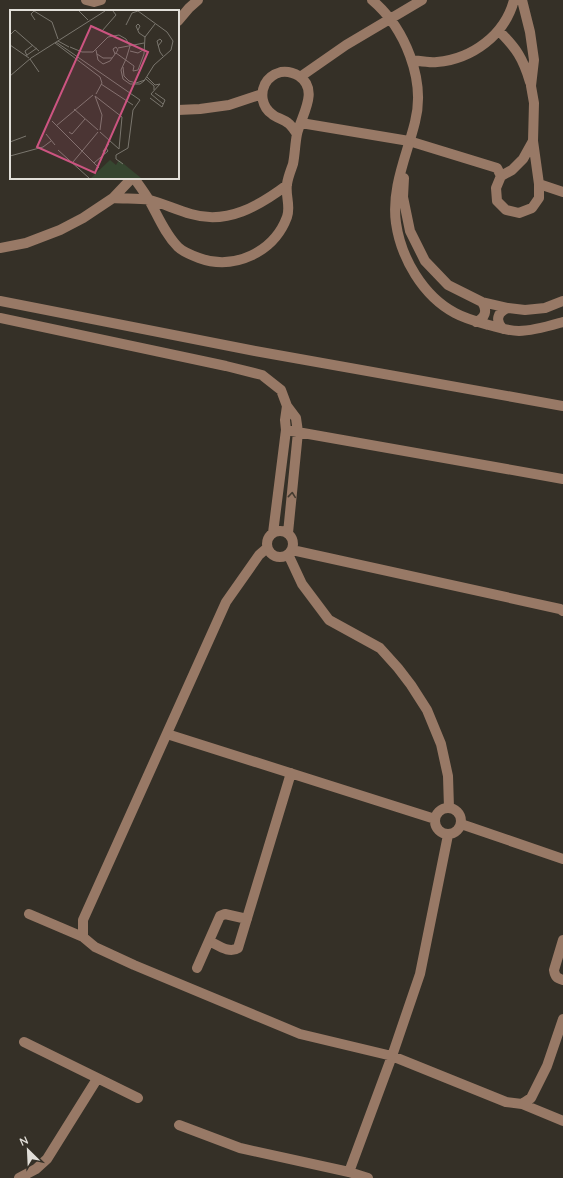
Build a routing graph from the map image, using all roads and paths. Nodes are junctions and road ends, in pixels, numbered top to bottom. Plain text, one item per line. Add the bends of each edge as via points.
1 (86, 0) edge
2 (101, 0) edge
3 (198, 0) edge
4 (372, 0) edge
5 (422, 0) edge
6 (514, 0) edge
7 (522, 0) edge
8 (390, 19) junction
9 (179, 21) edge
10 (499, 31) junction
11 (412, 60) junction
12 (300, 76) junction
13 (531, 86) junction
14 (262, 94) junction
15 (179, 110) edge
16 (301, 123) junction
17 (297, 134) junction
18 (409, 141) junction
19 (532, 141) junction
20 (501, 176) junction
21 (132, 179) edge
22 (134, 179) edge
23 (539, 184) junction
24 (287, 185) junction
25 (563, 192) edge
26 (113, 198) junction
27 (149, 200) junction
28 (0, 248) edge
29 (0, 301) edge
30 (563, 301) edge
31 (482, 302) junction
32 (508, 308) junction
33 (0, 318) edge
34 (476, 322) junction
35 (563, 322) edge
36 (503, 329) junction
37 (287, 406) junction
38 (563, 406) edge
39 (286, 430) junction
40 (298, 432) junction
41 (563, 479) edge
42 (272, 533) junction
43 (288, 533) junction
44 (267, 548) junction
45 (290, 552) junction
46 (563, 611) edge
47 (167, 734) junction
48 (292, 773) junction
49 (449, 808) junction
50 (435, 819) junction
51 (461, 824) junction
52 (448, 835) junction
53 (563, 860) edge
54 (29, 914) dead end
55 (247, 919) junction
56 (83, 937) junction
57 (563, 940) edge
58 (209, 941) junction
59 (197, 968) dead end
60 (563, 980) edge
61 (563, 1019) edge
62 (24, 1042) dead end
63 (392, 1056) junction
64 (97, 1079) junction
65 (138, 1098) dead end
66 (522, 1104) junction
67 (563, 1121) edge
68 (179, 1125) dead end
69 (349, 1172) junction
70 (19, 1178) edge
71 (368, 1178) edge

1 - 2 street
3 - 9 street
4 - 8 street
5 - 8 street
6 - 10 street via 512,10
7 - 13 street via 534,60
8 - 11 street
8 - 12 street
10 - 11 street via 481,47 459,58 435,62
10 - 13 street via 518,52
11 - 18 street via 418,101
12 - 14 street via 288,72 276,74 266,82
12 - 16 street via 309,93
13 - 19 street via 534,103
14 - 15 street via 229,104
14 - 17 street via 266,108 271,114 287,122
16 - 17 street
16 - 18 street
17 - 24 street
18 - 20 street via 498,168
18 - 31 street via 403,197 410,231 425,261 448,285
18 - 34 street via 396,194 396,222 402,249 415,274 432,296 454,313
19 - 20 street via 523,159
19 - 23 street
20 - 23 street via 496,188 498,201 506,210 519,213 532,208 539,198
21 - 26 street
22 - 27 street
23 - 25 street
24 - 27 street via 252,208 230,216 192,215
24 - 27 street via 288,215 277,237 248,257 223,263 209,262 178,247
26 - 27 street
26 - 28 street via 60,230 26,244
29 - 38 street via 255,351
30 - 32 street via 545,308
31 - 32 street
31 - 34 street via 485,307 484,316
32 - 36 street via 498,314 497,320
33 - 37 street via 250,371 262,375 281,390
34 - 36 street
35 - 36 street via 519,331
37 - 39 street
37 - 40 street via 296,418
39 - 40 street
39 - 42 street
40 - 41 street
43 -> 40 street
42 - 43 street
42 - 44 street via 267,540
43 - 45 street via 293,541
44 - 45 street via 274,556 284,556
44 - 47 street via 259,555 226,602
45 - 46 street
45 - 49 street via 302,584 329,620 380,648 411,685 427,710 441,744 448,776
47 - 48 street
47 - 56 street via 83,920
48 - 50 street
48 - 55 street
49 - 50 street via 440,811
49 - 51 street via 457,812
50 - 52 street via 438,830
51 - 52 street via 456,832
51 - 53 street
52 - 63 street via 420,974
54 - 56 street
55 - 58 street via 225,914 220,916
55 - 58 street via 238,948 229,950
56 - 63 street via 95,947 134,965 300,1034
57 - 60 street via 554,970 557,978
58 - 59 street
61 - 66 street via 547,1066 531,1098
62 - 64 street
63 - 66 street via 506,1102
63 - 69 street
64 - 65 street
64 - 70 street via 47,1159 36,1169
66 - 67 street
68 - 69 street via 240,1148
69 - 71 street

